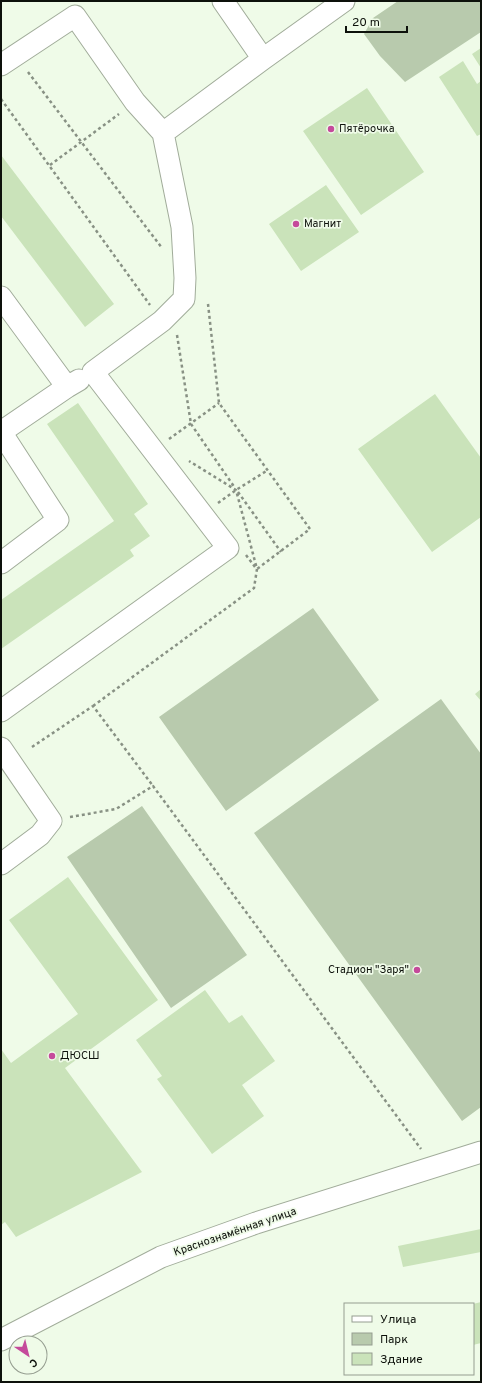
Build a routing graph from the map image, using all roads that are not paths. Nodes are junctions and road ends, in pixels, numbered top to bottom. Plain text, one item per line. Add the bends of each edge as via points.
1 (223, 1) edge
2 (344, 1) edge
3 (263, 59) junction
4 (8, 60) edge
5 (163, 133) junction
6 (1, 297) edge
7 (93, 372) junction
8 (67, 387) junction
9 (1, 563) edge
10 (1, 711) edge
11 (1, 748) edge
12 (1, 864) edge
13 (481, 1152) edge
14 (1, 1340) edge

1 - 3 street
2 - 3 street
3 - 5 street
4 - 5 street via 75,16 135,102
5 - 7 street via 182,227 184,298 169,324
6 - 8 street
7 - 8 street
7 - 10 street via 228,548
8 - 9 street via 1,432 58,520
11 - 12 street via 51,821 40,834
13 - 14 street, Краснознамённая улица via 161,1257

